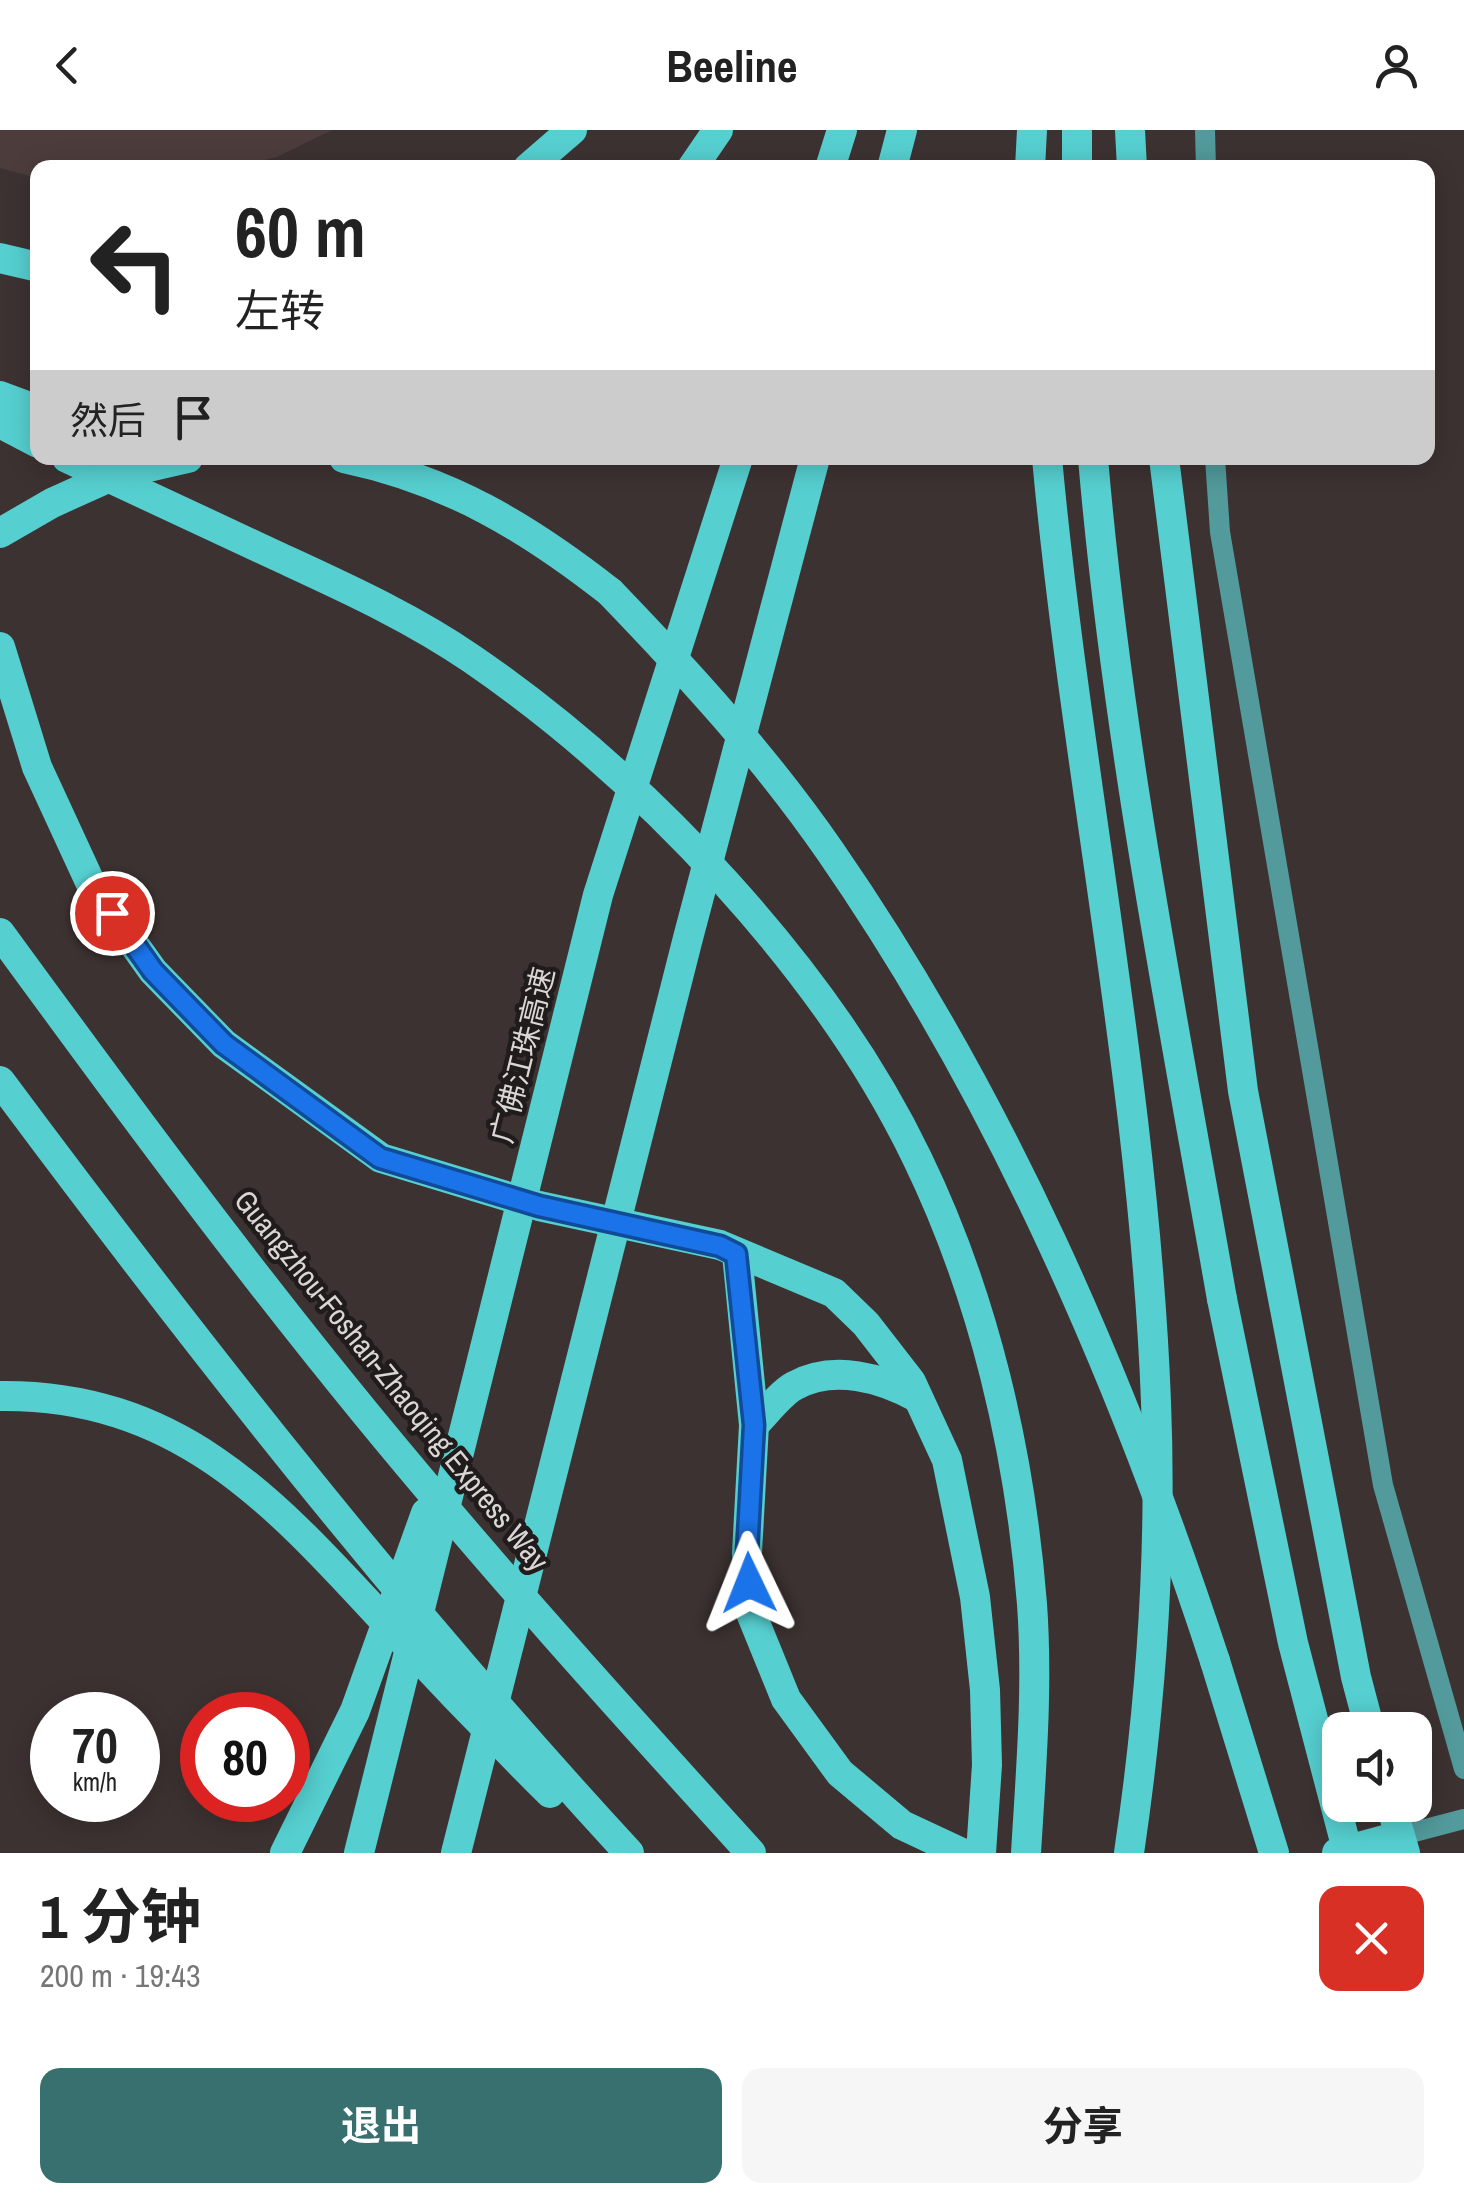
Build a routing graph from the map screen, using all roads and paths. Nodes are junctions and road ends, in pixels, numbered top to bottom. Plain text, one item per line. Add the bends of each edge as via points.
1 (572, 130) edge
2 (718, 130) edge
3 (842, 130) edge
4 (902, 130) edge
5 (1032, 130) edge
6 (1077, 130) edge
7 (1130, 130) edge
8 (1206, 130) edge
9 (537, 160) edge
10 (697, 160) edge
11 (833, 160) edge
12 (894, 160) edge
13 (1030, 160) edge
14 (1077, 160) edge
15 (1132, 160) edge
16 (1206, 160) edge
17 (0, 258) edge
18 (30, 265) edge
19 (0, 396) edge
20 (30, 407) edge
21 (0, 423) edge
22 (30, 439) edge
23 (83, 465) edge
24 (159, 465) edge
25 (379, 465) edge
26 (736, 465) edge
27 (813, 465) edge
28 (1048, 465) edge
29 (1094, 465) edge
30 (1165, 465) edge
31 (1215, 465) edge
32 (0, 533) edge
33 (0, 647) edge
34 (0, 933) edge
35 (0, 1081) edge
36 (736, 1254) junction
37 (486, 1345) junction
38 (0, 1396) edge
39 (918, 1398) junction
40 (754, 1425) junction
41 (1365, 1712) edge
42 (1464, 1769) edge
43 (1464, 1818) edge
44 (1402, 1844) edge
45 (285, 1853) edge
46 (359, 1853) edge
47 (456, 1853) edge
48 (610, 1853) edge
49 (629, 1853) edge
50 (750, 1853) edge
51 (962, 1853) edge
52 (982, 1853) edge
53 (1026, 1853) edge
54 (1129, 1853) edge
55 (1274, 1853) edge
56 (1337, 1853) edge
57 (1348, 1853) edge

1 - 9 highway
2 - 10 highway
3 - 11 highway
4 - 12 highway
5 - 13 highway
6 - 14 highway
7 - 15 highway
8 - 16 street
17 - 18 highway
19 - 20 highway
21 - 22 highway
23 - 53 highway via 389,607 548,715 684,840 821,1002 916,1156 969,1289 1003,1413 1032,1604
24 - 32 highway, bridge via 114,476
25 - 55 highway, bridge via 469,498 543,540 610,592 700,686 830,850 916,983 982,1101 1085,1318 1182,1561
26 - 37 highway, 广佛江珠高速, bridge via 598,894
27 - 47 highway, bridge
28 - 54 highway via 1144,1242 1156,1403 1150,1675
29 - 57 highway, bridge via 1140,823 1222,1299 1292,1642
30 - 41 highway via 1243,1091
31 - 42 street via 1220,532 1383,1485
33 - 36 highway via 37,767 91,884 153,971 224,1044 380,1158
34 - 50 highway, Guangzhou-Foshan-Zhaoqing Express Way via 366,1414
35 - 49 highway via 310,1482
36 - 39 highway via 834,1293 866,1324
36 - 40 highway
37 - 45 highway, bridge via 355,1711
37 - 46 highway, 广佛江珠高速, bridge
38 - 48 highway via 62,1398 115,1410 167,1431 229,1469 291,1520
39 - 40 highway via 878,1380 833,1374 793,1386
39 - 52 highway via 947,1460 975,1597 986,1690
40 - 51 highway via 747,1553 752,1613 786,1699 840,1773 902,1826
43 - 44 street
44 - 56 highway

